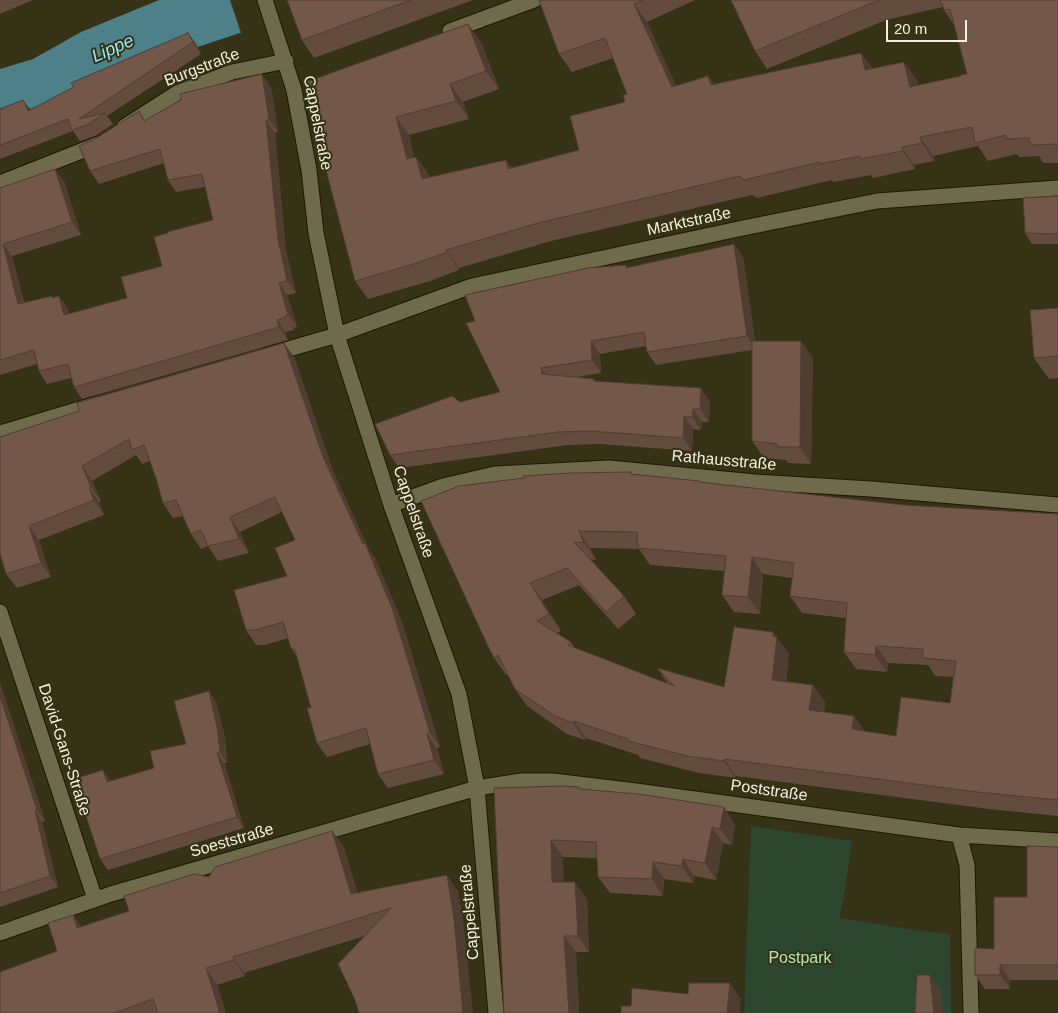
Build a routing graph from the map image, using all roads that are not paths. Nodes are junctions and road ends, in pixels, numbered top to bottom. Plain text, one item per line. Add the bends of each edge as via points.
1 (265, 0) edge
2 (534, 0) edge
3 (432, 38) edge
4 (286, 61) junction
5 (0, 183) edge
6 (1058, 188) edge
7 (337, 335) junction
8 (253, 359) edge
9 (112, 400) edge
10 (0, 433) edge
11 (391, 505) junction
12 (1058, 505) edge
13 (0, 612) edge
14 (477, 788) junction
15 (959, 835) junction
16 (1058, 841) edge
17 (95, 899) junction
18 (0, 933) edge
19 (496, 1013) edge
20 (971, 1013) edge

1 - 4 street, Cappelstraße
2 - 3 street
4 - 5 street, Burgstraße via 232,72 177,93 99,144
4 - 7 street, Cappelstraße via 299,88 316,233
6 - 7 street, Marktstraße via 868,203 472,286
7 - 8 street, Marktstraße
7 - 11 street, Cappelstraße
9 - 10 street
11 - 12 street, Rathausstraße via 443,486 495,474 609,468
11 - 14 street, Cappelstraße via 459,694
13 - 17 street, David-Gans-Straße
14 - 15 street, Poststraße via 520,781 553,781
14 - 17 street, Soeststraße
14 - 19 street, Cappelstraße
15 - 16 street, Poststraße
15 - 20 street via 967,864
17 - 18 street, Soeststraße

